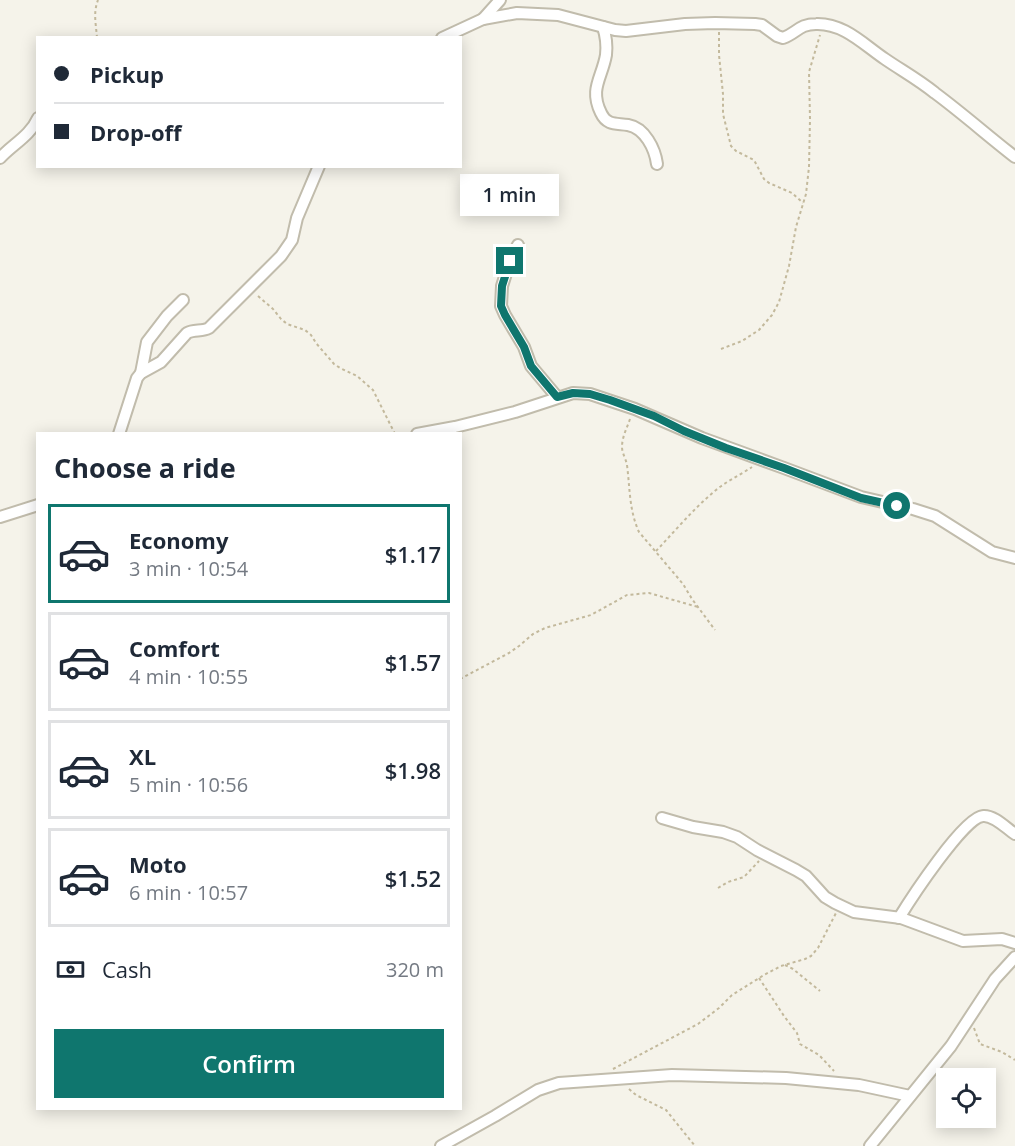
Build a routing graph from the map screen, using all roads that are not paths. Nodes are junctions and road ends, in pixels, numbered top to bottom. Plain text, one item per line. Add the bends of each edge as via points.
1 (500, 0) edge
2 (483, 19) junction
3 (603, 27) junction
4 (446, 36) edge
5 (36, 122) edge
6 (1015, 157) edge
7 (0, 158) edge
8 (657, 164) dead end
9 (318, 168) edge
10 (519, 245) dead end
11 (183, 300) dead end
12 (141, 373) junction
13 (557, 397) junction
14 (120, 432) edge
15 (428, 432) edge
16 (35, 504) edge
17 (0, 517) edge
18 (1015, 558) edge
19 (662, 818) dead end
20 (1015, 834) edge
21 (898, 918) junction
22 (1015, 943) edge
23 (1015, 957) edge
24 (910, 1096) junction
25 (441, 1146) edge
26 (870, 1146) edge

1 - 2 street
2 - 3 street via 517,13 558,15
2 - 4 street
3 - 6 street via 626,30 685,24 755,24 783,38 800,27 819,23 837,27 934,91
3 - 8 street via 606,54 596,88 597,104 610,123 627,124 649,140
5 - 7 street
9 - 12 street via 292,240 281,256 209,328 190,331 161,362
10 - 13 street via 502,286 501,306 531,366
11 - 12 street via 147,342
12 - 14 street
13 - 15 street via 515,412
13 - 18 street via 590,394 632,408 861,498 935,516 992,552
16 - 17 street
19 - 21 street via 737,837 806,876 825,897 840,906 854,912
20 - 21 street via 992,818 980,816 951,843
21 - 22 street via 963,940 1002,939
23 - 24 street via 995,979 951,1047
24 - 25 street via 786,1078 672,1075 559,1083 538,1090
24 - 26 street

